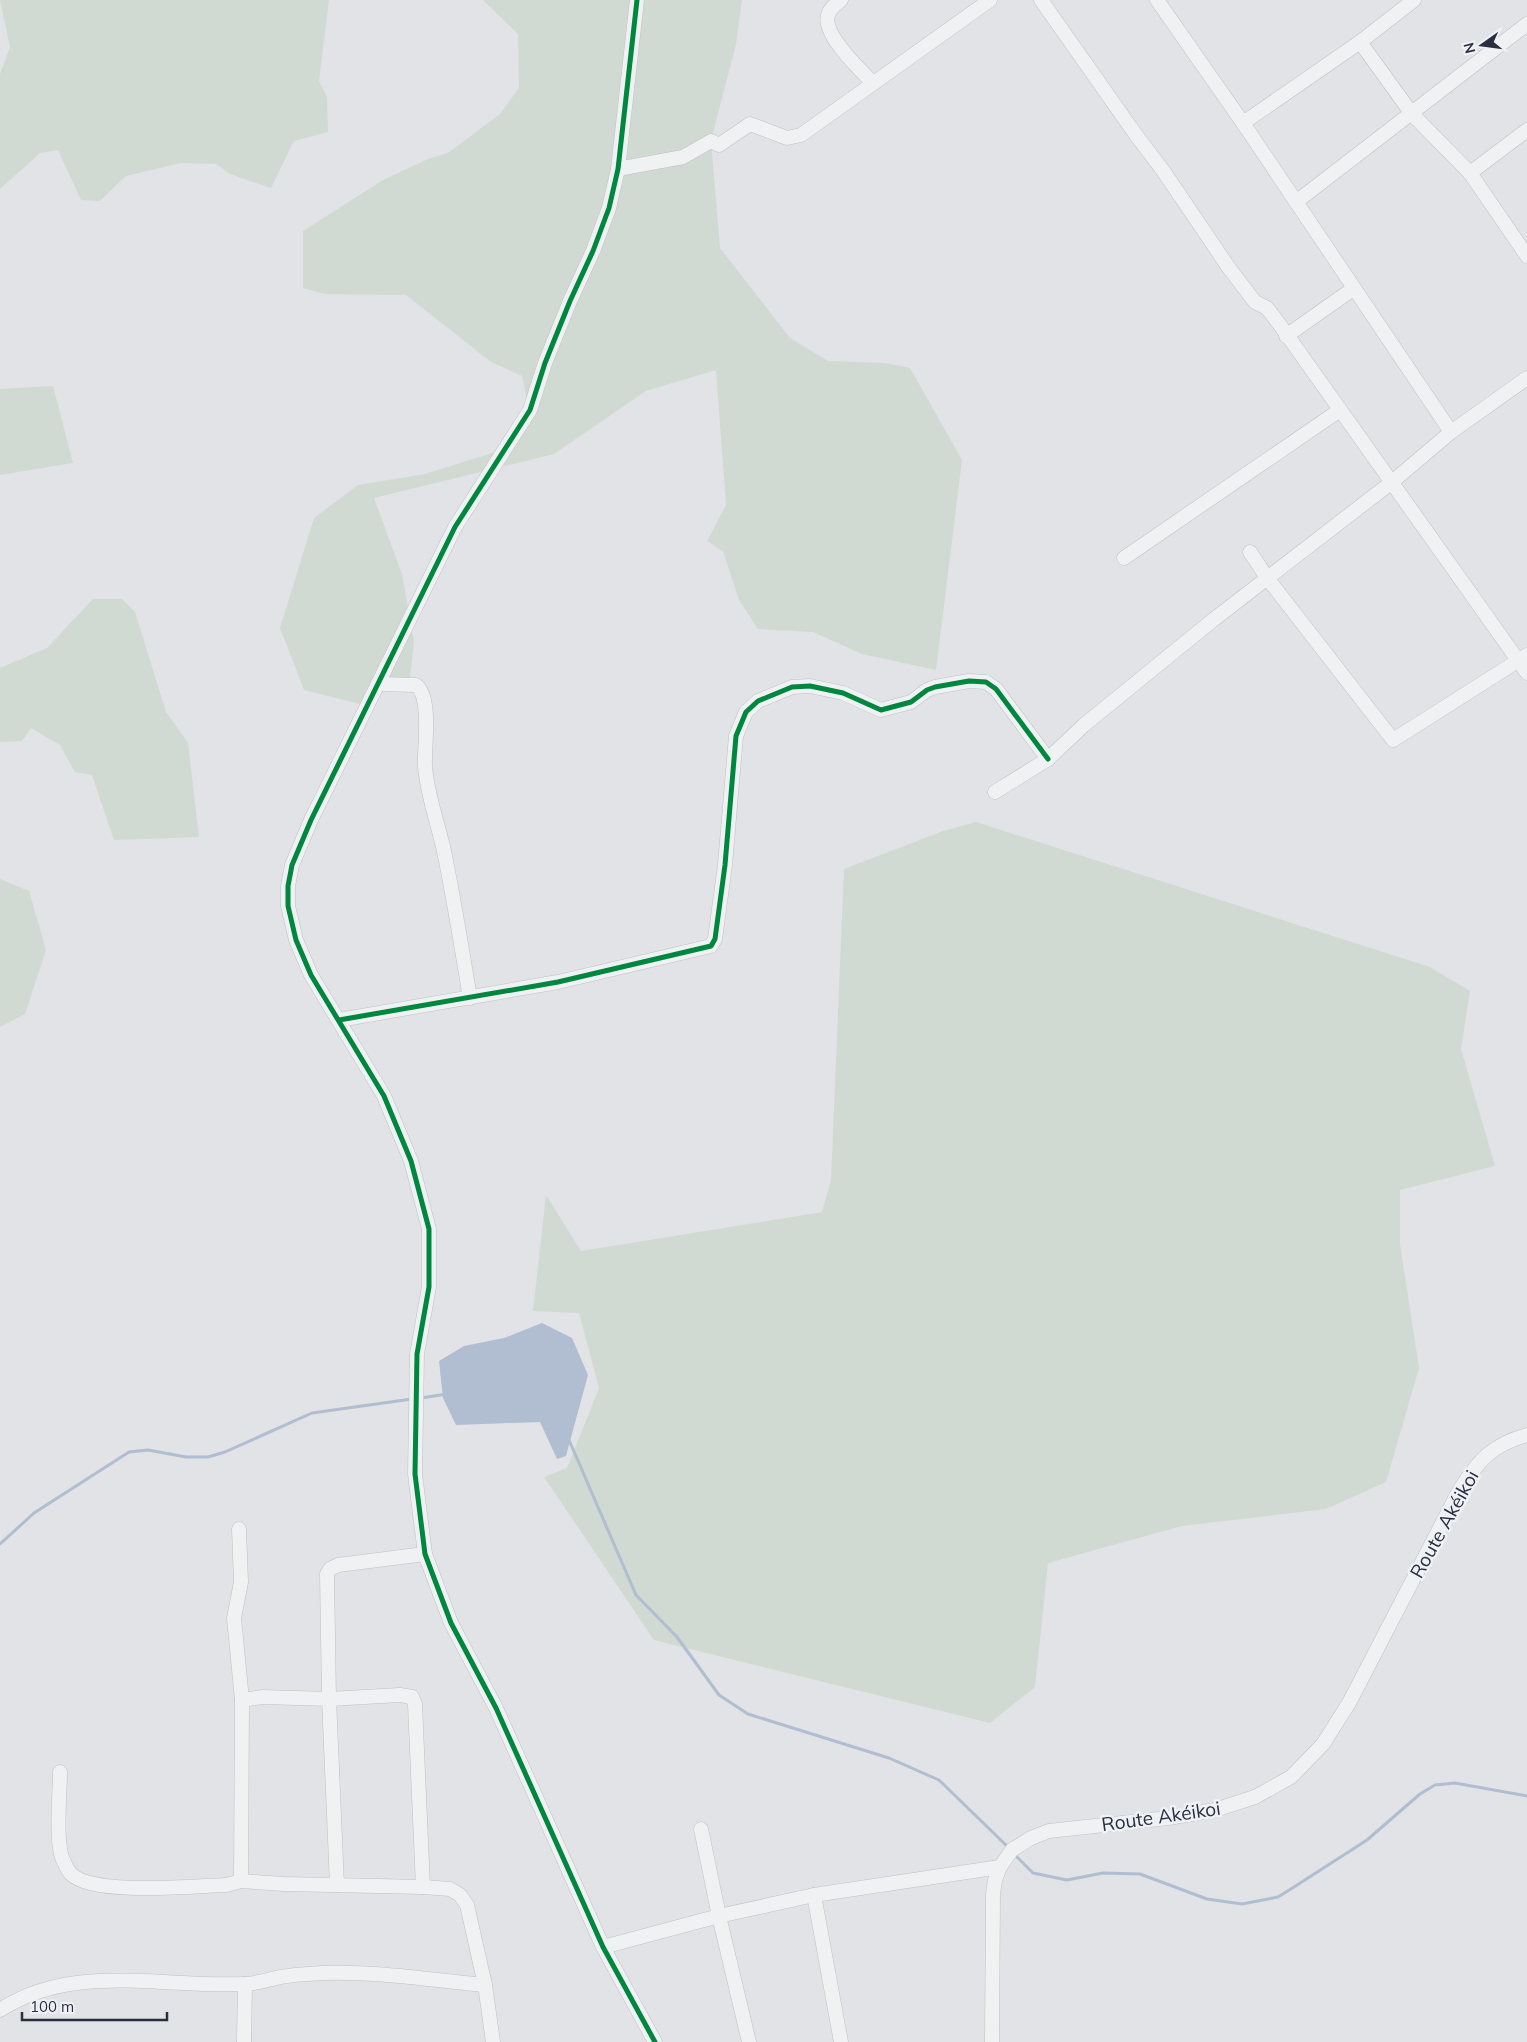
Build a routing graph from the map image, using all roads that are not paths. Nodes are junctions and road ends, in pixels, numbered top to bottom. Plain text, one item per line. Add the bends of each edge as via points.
1 (637, 0) edge
2 (841, 0) edge
3 (990, 0) edge
4 (1041, 0) edge
5 (1157, 0) edge
6 (1414, 0) edge
7 (1527, 24) edge
8 (1360, 42) junction
9 (873, 83) junction
10 (1412, 114) junction
11 (1243, 123) junction
12 (1527, 130) edge
13 (618, 169) junction
14 (1470, 173) junction
15 (1296, 202) junction
16 (1527, 256) edge
17 (1353, 289) junction
18 (1286, 336) junction
19 (1527, 378) edge
20 (1340, 410) junction
21 (1451, 432) junction
22 (1392, 482) junction
23 (1250, 552) dead end
24 (1124, 558) dead end
25 (1268, 579) junction
26 (1523, 658) edge
27 (1527, 673) edge
28 (378, 684) junction
29 (1048, 759) junction
30 (995, 792) dead end
31 (470, 998) junction
32 (339, 1020) junction
33 (1527, 1435) edge
34 (239, 1529) dead end
35 (425, 1554) junction
36 (328, 1699) junction
37 (242, 1700) junction
38 (60, 1772) dead end
39 (701, 1829) dead end
40 (1000, 1868) junction
41 (241, 1881) junction
42 (337, 1884) junction
43 (423, 1887) junction
44 (814, 1895) junction
45 (719, 1916) junction
46 (603, 1947) junction
47 (246, 1984) junction
48 (485, 1985) junction
49 (0, 2010) edge
50 (244, 2042) edge
51 (492, 2042) edge
52 (655, 2042) edge
53 (748, 2042) edge
54 (841, 2042) edge
55 (992, 2042) edge

1 - 13 street
2 - 9 street via 828,14 831,32
3 - 9 street
4 - 18 street via 1229,268 1255,302 1267,308
5 - 11 street
6 - 8 street
7 - 10 street
8 - 10 street
8 - 11 street
9 - 13 street via 793,138 750,124 719,145 711,141 683,157
10 - 14 street
10 - 15 street
11 - 15 street
12 - 14 street
13 - 28 street via 609,208 556,336 530,410 455,527
14 - 16 street
15 - 17 street
17 - 18 street
17 - 21 street
18 - 20 street
19 - 21 street
20 - 22 street
20 - 24 street
21 - 22 street
22 - 25 street
22 - 26 street
23 - 25 street
25 - 26 street via 1394,740
25 - 29 street via 1091,719
26 - 27 street
28 - 31 street via 416,685 423,692 428,786 444,850
28 - 32 street via 299,846 288,886 288,906 296,940 311,975
29 - 30 street
29 - 31 street via 996,689 981,680 927,690 911,702 881,710 843,693 810,686 773,693 746,712 736,736 725,865 714,944 558,982
31 - 32 street
32 - 35 street via 384,1096 411,1161 429,1229 429,1287 417,1354 415,1474
33 - 40 street, Route Akéikoi via 1494,1449 1476,1464 1349,1703 1323,1744 1292,1777 1255,1797 1215,1810 1049,1831 1012,1850
34 - 37 street via 241,1582 234,1618
35 - 36 street via 338,1565 330,1569 327,1574
35 - 46 street via 451,1622 496,1708
36 - 37 street via 263,1697
36 - 42 street
36 - 43 street via 400,1694 412,1697 415,1704
37 - 41 street
38 - 41 street via 60,1843 63,1859 71,1874 113,1888 226,1885
39 - 45 street
40 - 44 street
40 - 55 street, Route Akéikoi via 992,1894
41 - 42 street
42 - 43 street
43 - 48 street via 450,1889 467,1905
44 - 45 street
44 - 54 street
45 - 46 street
45 - 53 street
46 - 52 street
47 - 48 street via 282,1976 331,1973
47 - 49 street via 128,1980 68,1984 32,1993
47 - 50 street
48 - 51 street

